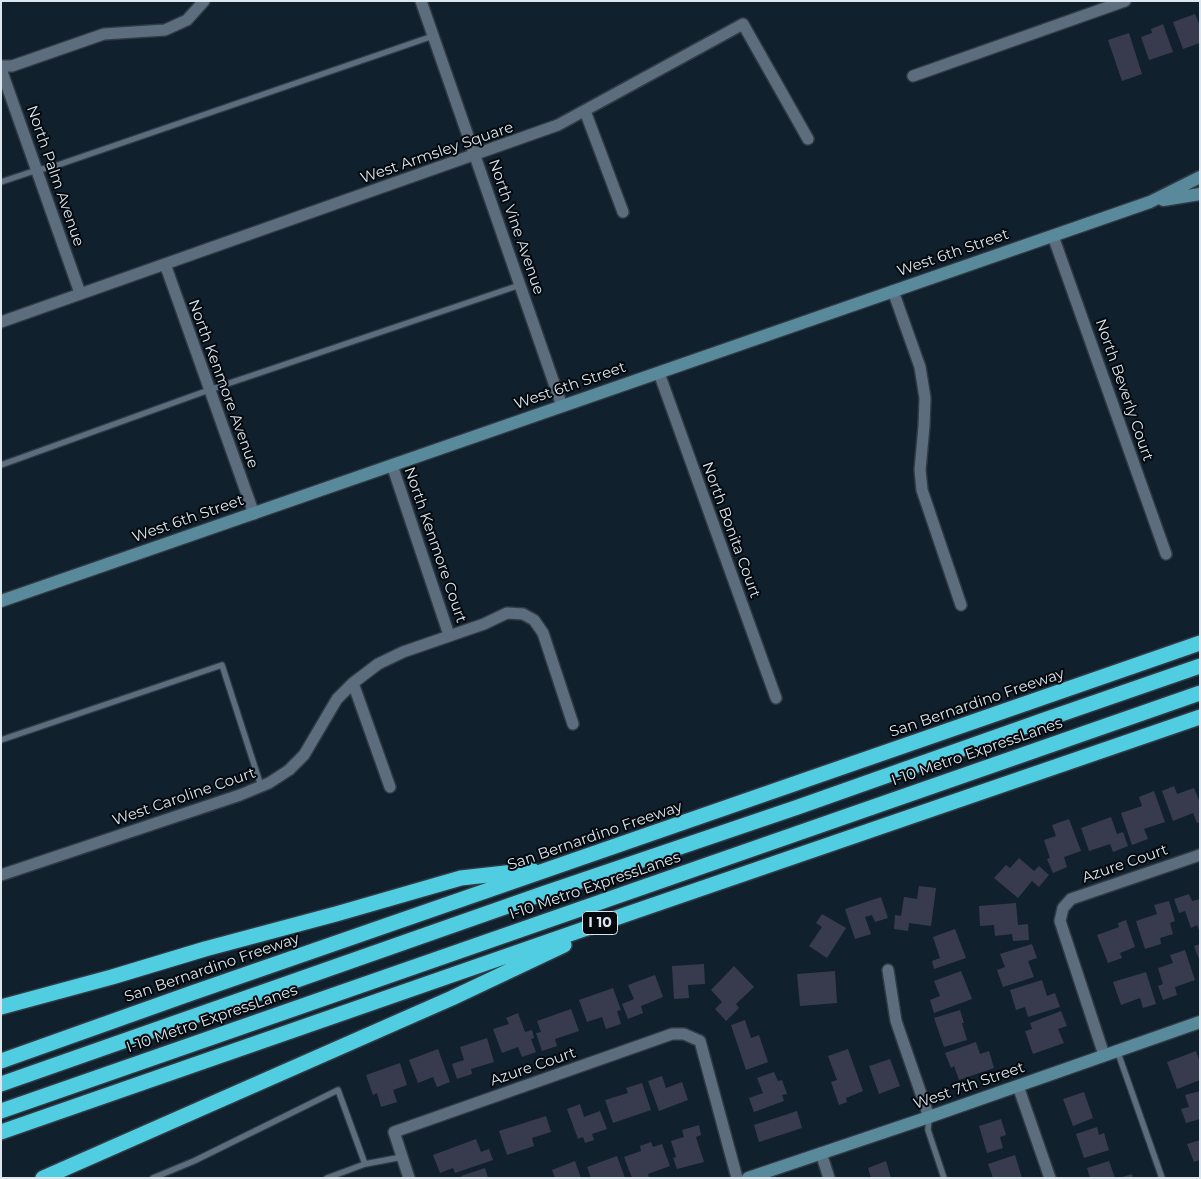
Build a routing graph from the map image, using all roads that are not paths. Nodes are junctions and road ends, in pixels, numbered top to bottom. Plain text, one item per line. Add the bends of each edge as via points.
1 (204, 1) edge
2 (421, 1) edge
3 (1126, 1) edge
4 (433, 36) junction
5 (1, 68) edge
6 (913, 76) dead end
7 (586, 111) junction
8 (808, 139) dead end
9 (475, 155) junction
10 (37, 170) junction
11 (1200, 177) edge
12 (1, 182) edge
13 (1200, 194) edge
14 (1150, 202) junction
15 (623, 212) dead end
16 (1054, 236) junction
17 (165, 264) junction
18 (520, 285) junction
19 (893, 291) junction
20 (80, 293) junction
21 (1, 322) edge
22 (659, 373) junction
23 (210, 390) junction
24 (562, 406) junction
25 (1, 465) edge
26 (392, 465) junction
27 (254, 514) junction
28 (1166, 554) dead end
29 (1, 602) edge
30 (961, 605) dead end
31 (449, 635) junction
32 (1200, 643) edge
33 (1200, 666) edge
34 (353, 683) junction
35 (1200, 693) edge
36 (776, 698) dead end
37 (1200, 717) edge
38 (573, 724) dead end
39 (1, 740) edge
40 (262, 786) junction
41 (390, 787) dead end
42 (1200, 854) edge
43 (561, 866) junction
44 (1, 875) edge
45 (633, 912) junction
46 (888, 970) dead end
47 (1, 1007) edge
48 (1200, 1022) edge
49 (1117, 1050) junction
50 (1104, 1055) junction
51 (1, 1061) edge
52 (1, 1084) edge
53 (1018, 1086) junction
54 (1, 1111) edge
55 (929, 1117) junction
56 (1, 1132) edge
57 (820, 1153) junction
58 (402, 1157) junction
59 (365, 1164) junction
60 (43, 1178) edge
61 (153, 1178) edge
62 (327, 1178) edge
63 (409, 1178) edge
64 (737, 1178) edge
65 (748, 1178) edge
66 (829, 1178) edge
67 (944, 1178) edge
68 (1050, 1178) edge
69 (1162, 1178) edge

1 - 5 street via 187,20 165,30 104,34
2 - 4 street, North Vine Avenue
3 - 6 street
4 - 9 street, North Vine Avenue
4 - 10 lane via 52,168
5 - 10 street, North Palm Avenue
7 - 8 street, West Armsley Square via 743,24
7 - 9 street, West Armsley Square via 558,125
7 - 15 street
9 - 17 street, West Armsley Square
9 - 18 street, North Vine Avenue
10 - 12 lane
10 - 20 street, North Palm Avenue
11 - 14 street, West 6th Street
13 - 14 street, West 6th Street
14 - 16 street, West 6th Street
16 - 19 street, West 6th Street
16 - 28 street, North Beverly Court
17 - 20 street, West Armsley Square
17 - 23 street, North Kenmore Avenue
18 - 23 lane
18 - 24 street, North Vine Avenue
19 - 22 street, West 6th Street
19 - 30 street via 920,367 925,398 920,470 922,490
20 - 21 street, West Armsley Square
22 - 24 street, West 6th Street
22 - 36 street, North Bonita Court
23 - 25 lane
23 - 27 street, North Kenmore Avenue
24 - 26 street, West 6th Street
26 - 27 street, West 6th Street
26 - 31 street, North Kenmore Court
27 - 29 street, West 6th Street
31 - 34 street, West Caroline Court via 378,664
31 - 38 street, West Caroline Court via 507,613 523,614 534,620 543,633
32 - 43 highway, San Bernardino Freeway
33 - 52 highway, I-10 Metro ExpressLanes
34 - 40 street, West Caroline Court via 337,699 304,755 288,770
34 - 41 street
35 - 54 highway, I-10 Metro ExpressLanes
37 - 45 highway, I 10
39 - 40 lane via 222,664
40 - 44 street, West Caroline Court
42 - 50 street, Azure Court via 1071,899 1063,908 1060,921
43 - 47 highway via 461,878
43 - 51 highway, San Bernardino Freeway
45 - 56 highway, I 10
45 - 60 highway via 452,998
46 - 55 street via 896,1021
48 - 49 street, West 7th Street
49 - 50 street, West 7th Street
49 - 69 lane
50 - 53 street, West 7th Street
53 - 55 street, West 7th Street
53 - 68 street
55 - 57 street, West 7th Street
55 - 67 lane via 928,1130
57 - 65 street, West 7th Street
57 - 66 street
58 - 59 lane
58 - 63 street
58 - 64 street, Azure Court via 394,1132 672,1034 684,1034 700,1041
59 - 61 lane via 338,1090
59 - 62 lane

